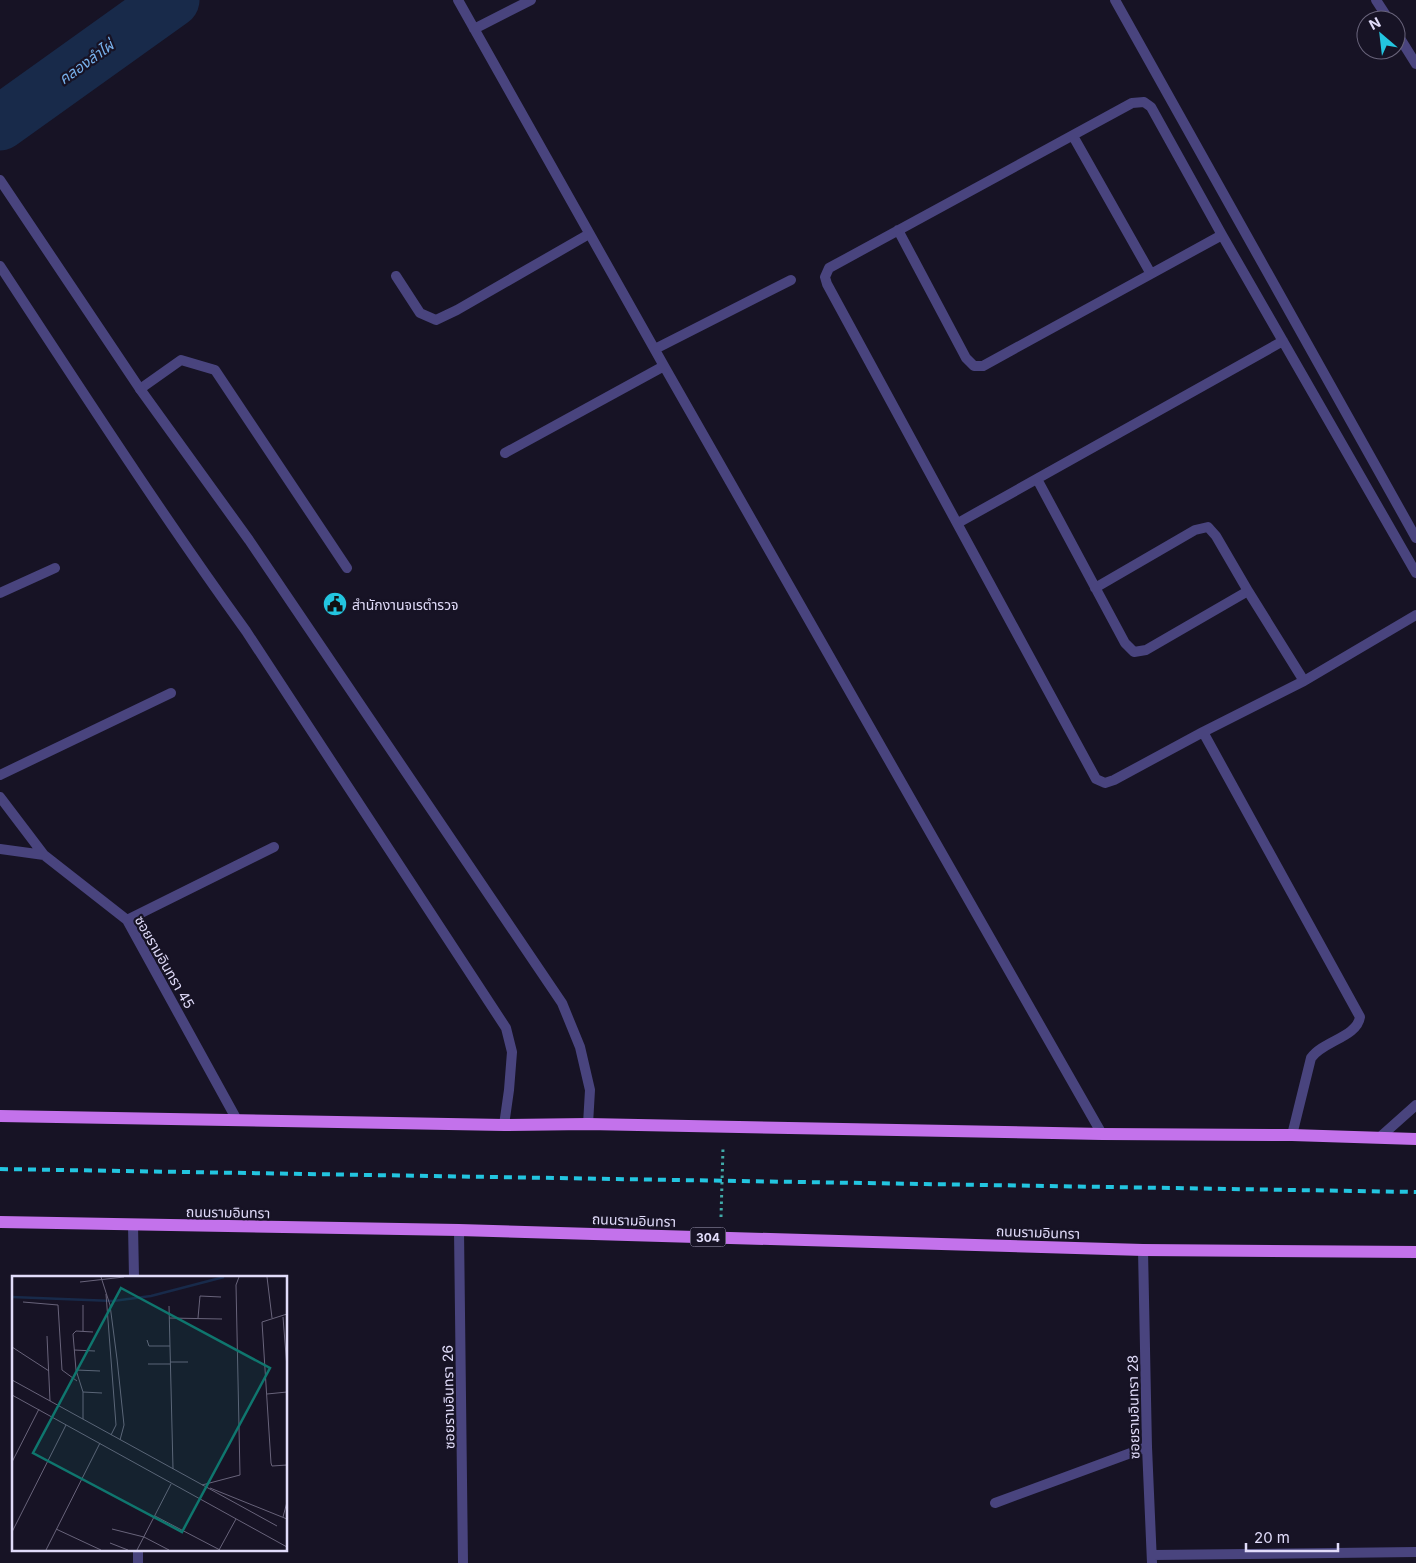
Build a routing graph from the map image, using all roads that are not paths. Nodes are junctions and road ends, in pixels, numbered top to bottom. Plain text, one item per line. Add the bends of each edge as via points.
1 (458, 0) edge
2 (531, 0) edge
3 (1115, 0) edge
4 (474, 29) junction
5 (1406, 48) edge
6 (1416, 64) edge
7 (1073, 136) junction
8 (0, 180) edge
9 (898, 230) junction
10 (589, 234) junction
11 (1222, 235) junction
12 (0, 266) edge
13 (1151, 274) junction
14 (396, 276) dead end
15 (791, 280) dead end
16 (1283, 341) junction
17 (655, 349) junction
18 (664, 366) junction
19 (140, 389) junction
20 (505, 453) dead end
21 (1037, 479) junction
22 (958, 522) junction
23 (1416, 538) edge
24 (56, 568) dead end
25 (347, 568) dead end
26 (1416, 573) edge
27 (1095, 588) junction
28 (1248, 591) junction
29 (0, 593) edge
30 (1416, 615) edge
31 (1304, 681) junction
32 (171, 693) dead end
33 (1203, 732) junction
34 (0, 776) edge
35 (0, 797) edge
36 (274, 847) dead end
37 (0, 848) edge
38 (44, 855) junction
39 (127, 920) junction
40 (1416, 1105) edge
41 (0, 1116) edge
42 (237, 1120) junction
43 (588, 1124) junction
44 (504, 1125) junction
45 (1416, 1132) edge
46 (1102, 1134) junction
47 (1292, 1135) junction
48 (1383, 1138) junction
49 (1416, 1139) edge
50 (0, 1222) edge
51 (133, 1225) junction
52 (460, 1230) junction
53 (1143, 1250) junction
54 (1416, 1252) edge
55 (134, 1276) edge
56 (1147, 1447) junction
57 (995, 1503) dead end
58 (138, 1550) edge
59 (1416, 1552) edge
60 (1152, 1559) edge
61 (138, 1563) edge
62 (463, 1563) edge

1 - 4 street
2 - 4 street
3 - 23 street
4 - 10 street
5 - 6 street
7 - 9 street
7 - 11 street via 1132,103 1144,102 1151,107
7 - 13 street
8 - 19 street
9 - 13 street via 966,358 974,366 983,366
9 - 22 street via 829,268 825,277
10 - 14 street via 436,320 420,313
10 - 17 street
11 - 13 street
11 - 16 street
12 - 44 street via 184,544 246,630 506,1028 512,1052
15 - 17 street
16 - 21 street
16 - 26 street
17 - 18 street
18 - 20 street
18 - 46 street
19 - 25 street via 181,360 215,370
19 - 43 street via 249,540 562,1003 580,1047 590,1090
21 - 22 street
21 - 27 street
22 - 33 street via 1096,779 1114,780
24 - 29 street
27 - 28 street via 1195,530 1208,527
27 - 28 street via 1125,643 1134,652 1146,650
28 - 31 street
30 - 31 street
31 - 33 street
32 - 34 street
33 - 47 street via 1360,1017 1354,1029 1318,1049 1311,1058
35 - 38 street, ซอยรามอินทรา 45
36 - 39 street
37 - 38 street
38 - 39 street, ซอยรามอินทรา 45
39 - 42 street, ซอยรามอินทรา 45
40 - 48 street
41 - 42 main road
42 - 44 main road
43 - 44 main road
43 - 46 main road
45 - 48 street
46 - 47 main road
47 - 48 main road
48 - 49 main road
50 - 51 main road, ถนนรามอินทรา / 304
51 - 52 main road, ถนนรามอินทรา / 304
51 - 55 street
52 - 53 main road, ถนนรามอินทรา / 304
52 - 62 street, ซอยรามอินทรา 26
53 - 54 main road, ถนนรามอินทรา / 304
53 - 56 street, ซอยรามอินทรา 28
56 - 57 street
56 - 60 street, ซอยรามอินทรา 28
58 - 61 street
59 - 60 street

